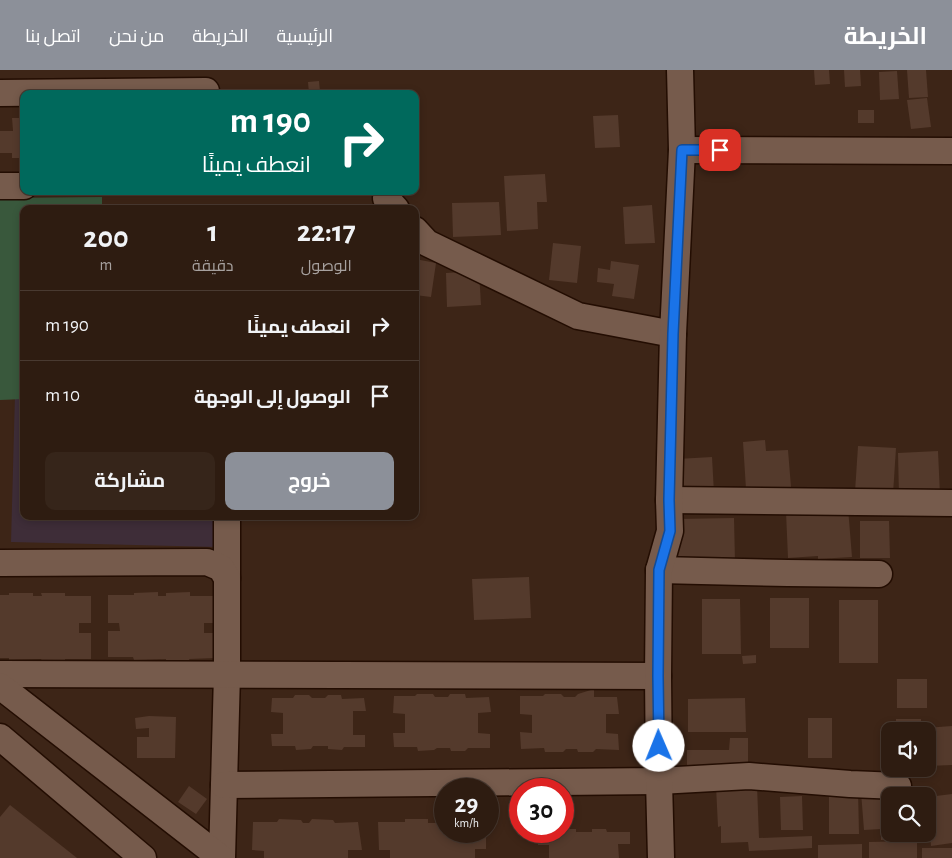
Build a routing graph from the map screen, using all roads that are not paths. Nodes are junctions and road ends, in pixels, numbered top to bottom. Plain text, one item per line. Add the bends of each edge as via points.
1 (680, 70) edge
2 (207, 85) edge
3 (78, 90) edge
4 (20, 92) edge
5 (0, 93) edge
6 (682, 150) junction
7 (952, 151) edge
8 (0, 186) edge
9 (20, 186) edge
10 (419, 234) edge
11 (673, 334) junction
12 (669, 500) junction
13 (952, 503) edge
14 (227, 520) edge
15 (0, 563) edge
16 (659, 570) junction
17 (879, 574) dead end
18 (227, 578) junction
19 (0, 674) edge
20 (227, 674) junction
21 (658, 676) junction
22 (0, 686) edge
23 (0, 737) edge
24 (659, 781) junction
25 (224, 785) junction
26 (898, 786) dead end
27 (143, 858) edge
28 (221, 858) edge
29 (661, 858) edge

1 - 6 street
2 - 3 street
4 - 5 street
6 - 7 street
6 - 11 street
8 - 9 street
10 - 11 street via 427,243 578,316
11 - 12 street
12 - 13 street
12 - 16 street via 670,531
14 - 18 street
15 - 18 street via 208,562 221,568
16 - 17 street
16 - 21 street
18 - 20 street
19 - 20 street
20 - 21 street
20 - 25 street
21 - 24 street
22 - 28 street
23 - 27 street
24 - 25 street
24 - 26 street via 749,776
24 - 29 street
25 - 28 street

